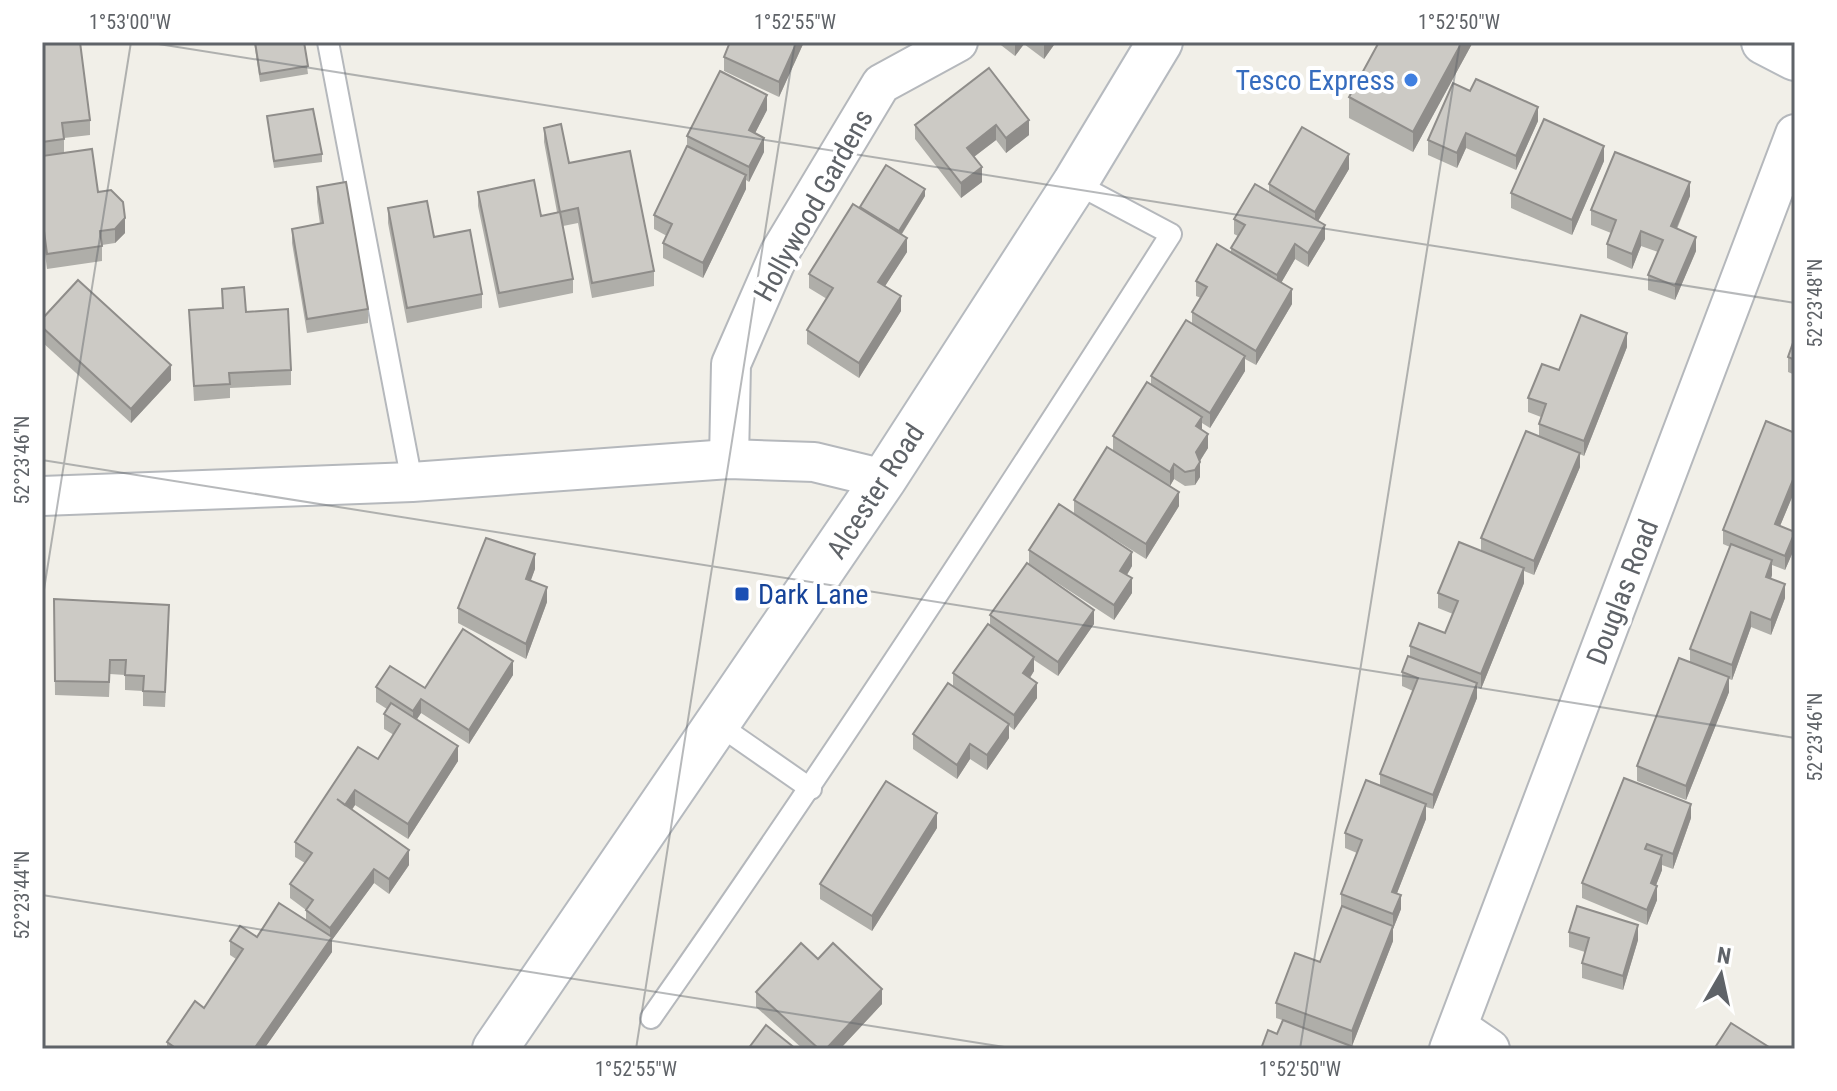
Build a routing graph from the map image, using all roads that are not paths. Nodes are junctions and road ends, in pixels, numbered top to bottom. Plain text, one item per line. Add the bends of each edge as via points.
1 (328, 42) edge
2 (958, 42) edge
3 (1160, 42) edge
4 (1764, 42) edge
5 (1795, 58) edge
6 (1795, 134) edge
7 (1075, 183) junction
8 (729, 459) junction
9 (884, 479) junction
10 (412, 482) junction
11 (42, 496) edge
12 (719, 725) junction
13 (811, 789) junction
14 (651, 1018) dead end
15 (1453, 1038) edge
16 (495, 1049) edge
17 (1490, 1049) edge

1 - 10 lane
2 - 8 street, Hollywood Gardens via 881,84 780,252 731,364
3 - 7 street, Alcester Road
4 - 5 street
6 - 15 street, Douglas Road
7 - 9 street, Alcester Road
7 - 13 lane via 1171,234
8 - 9 street via 814,462
8 - 10 street
9 - 12 street, Alcester Road
10 - 11 street
12 - 13 lane
12 - 16 street, Alcester Road
13 - 14 lane
15 - 17 street

